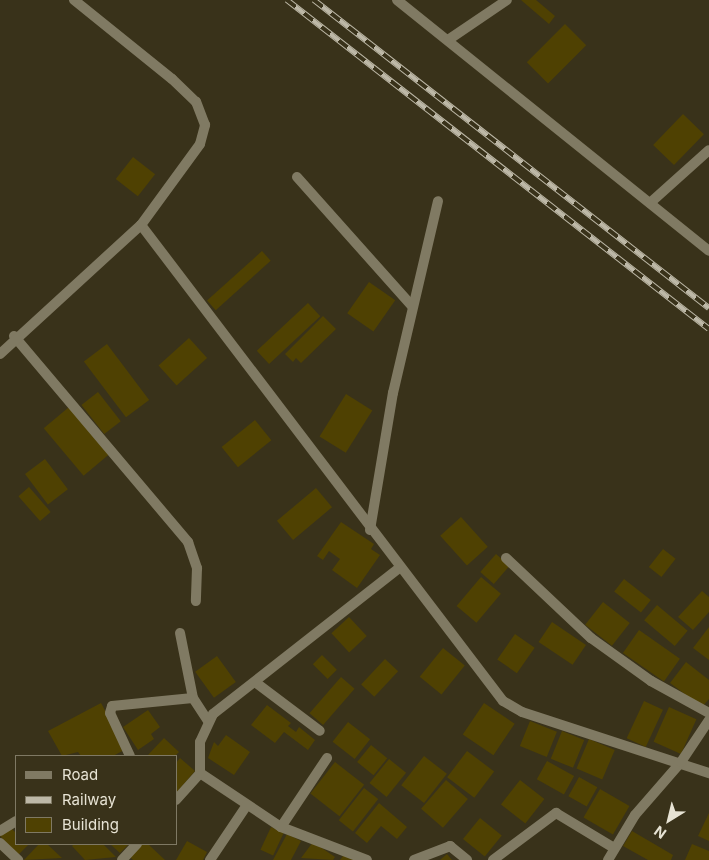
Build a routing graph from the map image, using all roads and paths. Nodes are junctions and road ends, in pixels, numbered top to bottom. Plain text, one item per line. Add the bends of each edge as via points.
1 (74, 0) edge
2 (398, 0) edge
3 (507, 0) edge
4 (448, 40) junction
5 (709, 150) edge
6 (297, 177) dead end
7 (438, 201) dead end
8 (650, 203) junction
9 (141, 225) junction
10 (709, 251) edge
11 (412, 306) junction
12 (14, 336) junction
13 (0, 354) edge
14 (370, 530) junction
15 (506, 558) dead end
16 (399, 568) junction
17 (196, 601) dead end
18 (180, 633) dead end
19 (255, 682) junction
20 (194, 698) junction
21 (709, 713) edge
22 (709, 720) edge
23 (208, 721) junction
24 (320, 731) dead end
25 (130, 755) edge
26 (327, 758) dead end
27 (682, 762) junction
28 (200, 773) junction
29 (709, 773) edge
30 (178, 798) edge
31 (247, 805) junction
32 (15, 822) edge
33 (281, 827) junction
34 (0, 831) edge
35 (0, 843) edge
36 (136, 845) edge
37 (614, 848) junction
38 (18, 860) edge
39 (122, 860) edge
40 (210, 860) edge
41 (368, 860) edge
42 (414, 860) edge
43 (467, 860) edge
44 (493, 860) edge
45 (608, 860) edge

1 - 9 street via 172,79 196,102 205,125 200,144
2 - 4 street
3 - 4 street
4 - 8 street
5 - 8 street
6 - 11 street
7 - 11 street
8 - 10 street
9 - 12 street
9 - 14 street
11 - 14 street
12 - 13 street
12 - 17 street via 188,542 196,562
14 - 16 street
15 - 21 street via 591,638 651,681
16 - 19 street
16 - 27 street via 503,701 522,712
18 - 20 street
19 - 23 street
19 - 24 street
20 - 23 street
20 - 25 street via 112,706 110,713
22 - 27 street
23 - 28 street via 200,742
26 - 33 street
27 - 29 street
27 - 37 street via 634,815
28 - 30 street
28 - 31 street
31 - 33 street
31 - 40 street
32 - 34 street
33 - 41 street
35 - 38 street
36 - 39 street
37 - 44 street via 556,814
37 - 45 street
42 - 43 street via 450,846

